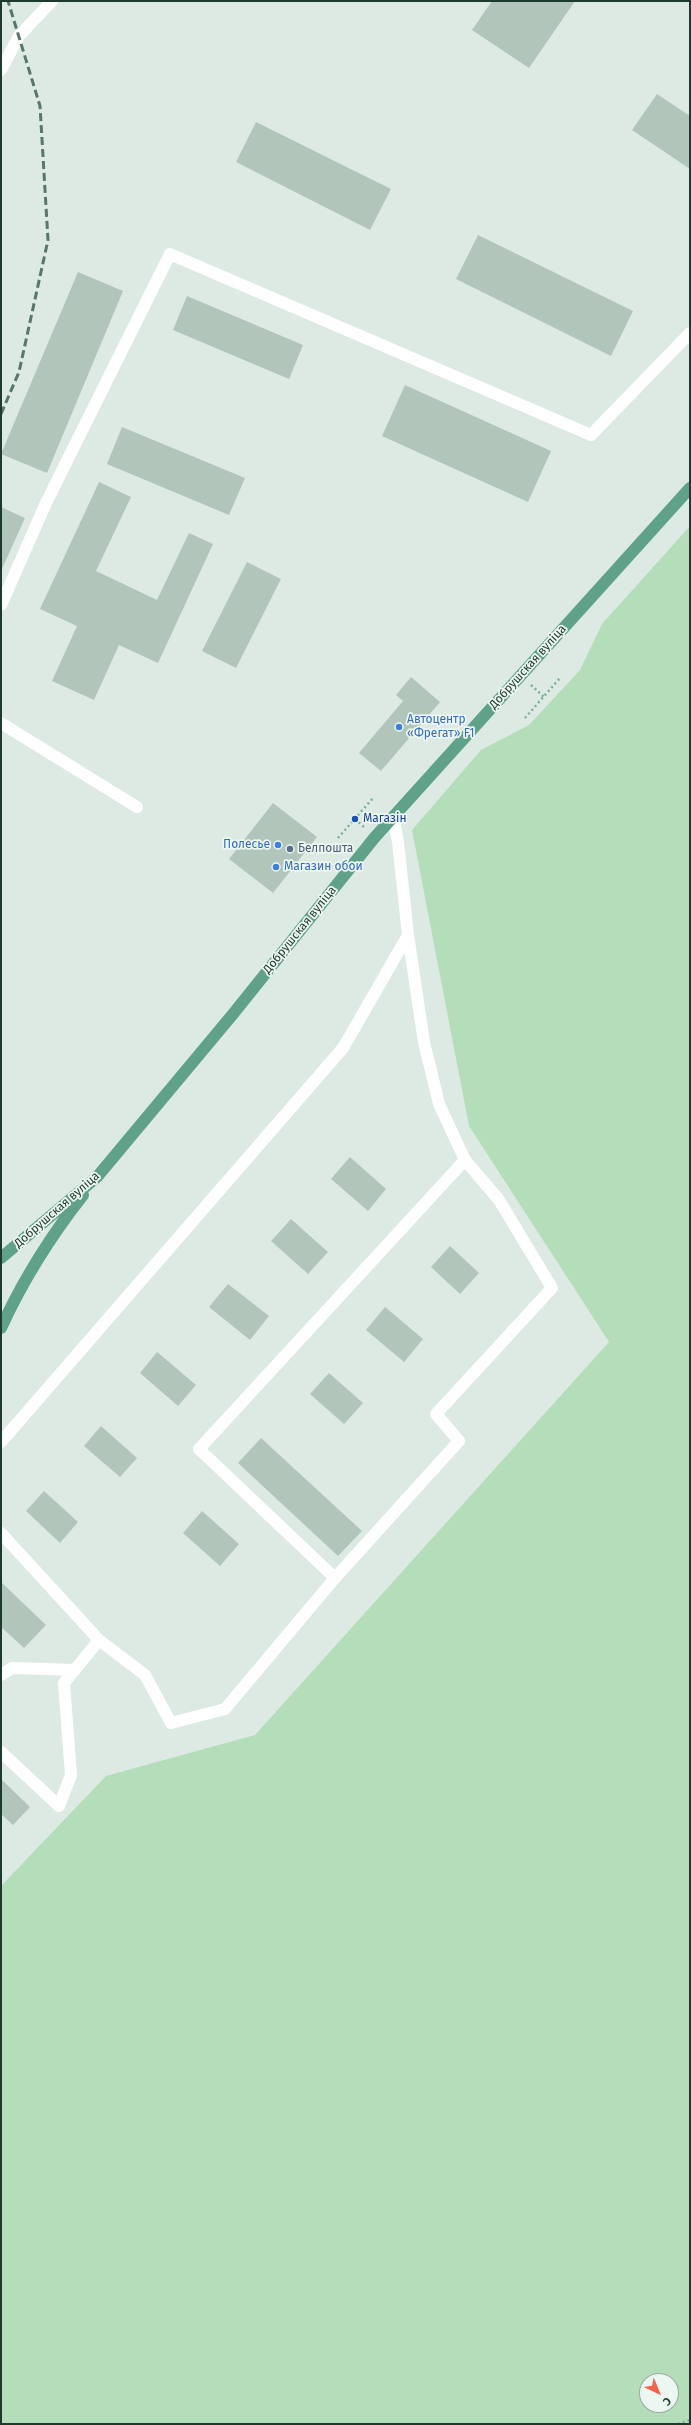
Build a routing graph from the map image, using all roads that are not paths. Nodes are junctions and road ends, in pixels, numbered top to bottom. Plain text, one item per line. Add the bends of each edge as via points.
1 (52, 1) edge
2 (1, 70) edge
3 (690, 333) edge
4 (690, 488) edge
5 (1, 605) edge
6 (1, 723) edge
7 (137, 807) dead end
8 (393, 817) junction
9 (408, 935) junction
10 (465, 1160) junction
11 (97, 1177) junction
12 (1, 1258) edge
13 (1, 1328) edge
14 (1, 1442) edge
15 (1, 1533) edge
16 (335, 1578) junction
17 (100, 1640) junction
18 (74, 1670) junction
19 (1, 1675) edge
20 (1, 1752) edge

1 - 2 street via 19,36
3 - 5 street via 591,435 170,254 46,503
4 - 8 main road, Добрушская вуліца
6 - 7 street
8 - 9 street
8 - 11 main road, Добрушская вуліца
9 - 10 street via 424,1042 438,1104
9 - 14 street via 343,1048
10 - 16 street via 498,1200 552,1288 436,1414 459,1441
10 - 16 street via 199,1449
11 - 12 main road, Добрушская вуліца
11 - 13 main road via 58,1228 18,1290
15 - 17 street
16 - 17 street via 225,1709 171,1723 145,1674
17 - 18 street
18 - 19 street via 12,1668
18 - 20 street via 64,1684 70,1775 59,1806

